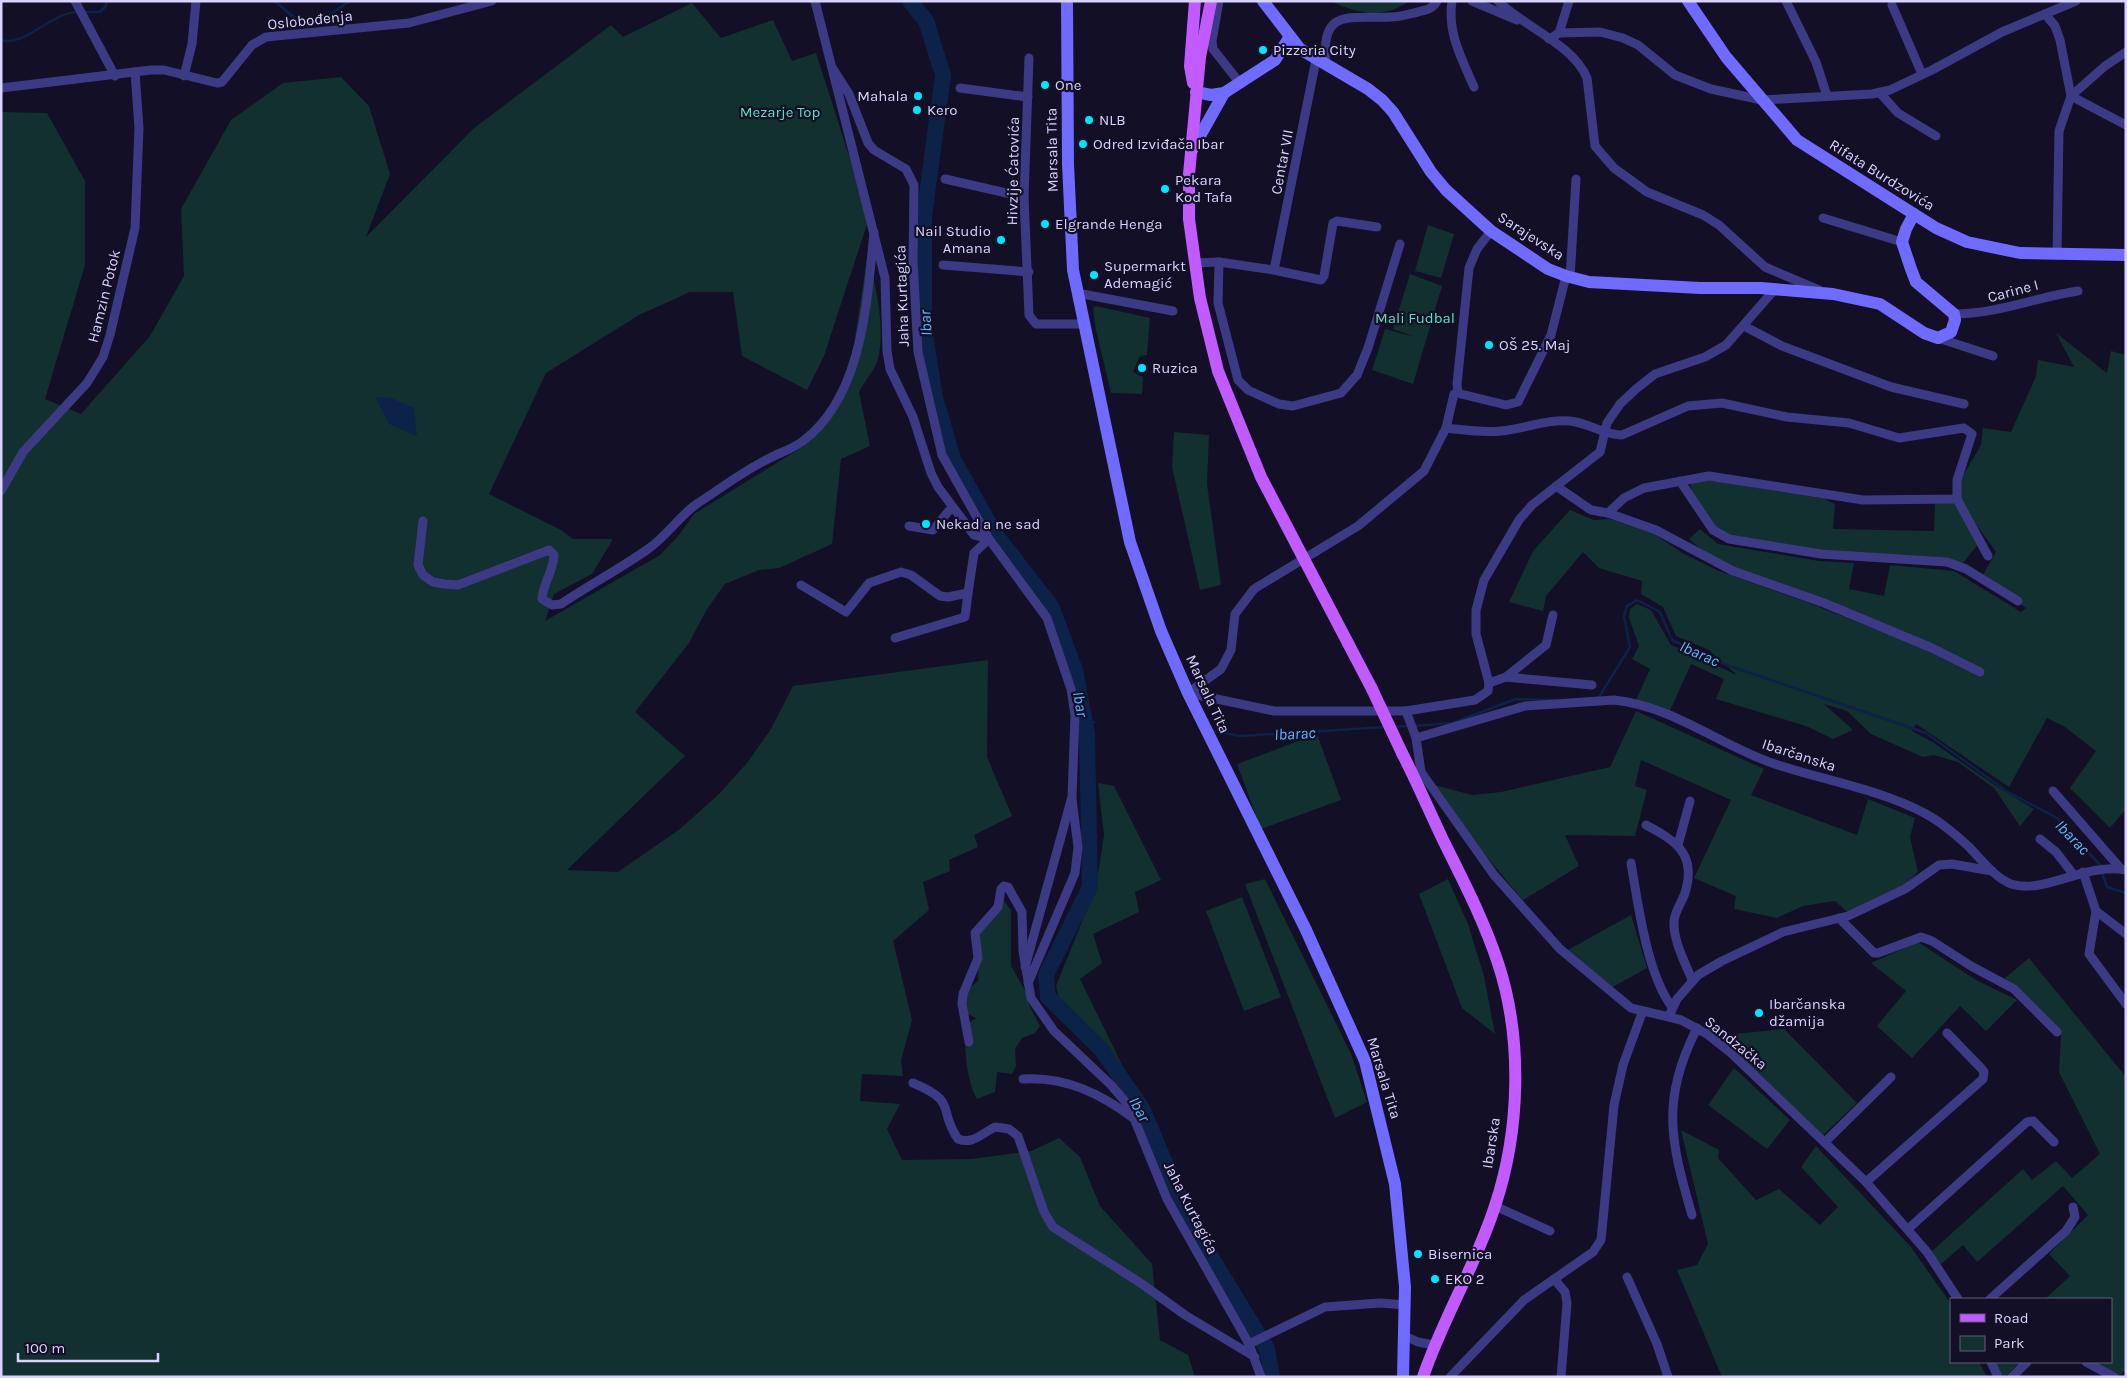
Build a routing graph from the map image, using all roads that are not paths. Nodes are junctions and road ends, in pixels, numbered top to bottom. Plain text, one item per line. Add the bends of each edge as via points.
1 (196, 1) edge
2 (492, 1) edge
3 (815, 1) edge
4 (1067, 1) edge
5 (1194, 1) edge
6 (1210, 1) edge
7 (1219, 1) edge
8 (1263, 1) edge
9 (1437, 1) edge
10 (1452, 1) edge
11 (1472, 1) edge
12 (1498, 1) edge
13 (1569, 1) edge
14 (1688, 1) edge
15 (1786, 1) edge
16 (2076, 1) edge
17 (1892, 5) dead end
18 (80, 7) edge
19 (2045, 14) junction
20 (1529, 25) junction
21 (1559, 33) junction
22 (1289, 38) junction
23 (1549, 38) junction
24 (2126, 52) edge
25 (1029, 58) dead end
26 (1321, 62) junction
27 (833, 69) junction
28 (135, 72) junction
29 (1922, 74) junction
30 (115, 76) junction
31 (184, 76) junction
32 (1239, 82) junction
33 (1, 88) edge
34 (960, 88) dead end
35 (1474, 88) dead end
36 (1196, 92) junction
37 (1224, 93) junction
38 (1880, 93) junction
39 (1828, 96) junction
40 (2071, 96) junction
41 (1028, 97) junction
42 (1762, 100) junction
43 (2126, 125) edge
44 (1936, 136) dead end
45 (1190, 152) junction
46 (945, 179) dead end
47 (1576, 179) dead end
48 (1024, 197) junction
49 (1914, 214) junction
50 (1823, 218) dead end
51 (1377, 227) dead end
52 (1491, 231) junction
53 (874, 232) junction
54 (1902, 242) junction
55 (1400, 244) dead end
56 (2056, 255) junction
57 (2126, 255) edge
58 (1219, 262) junction
59 (1195, 263) junction
60 (943, 265) dead end
61 (1274, 270) junction
62 (1029, 272) junction
63 (1568, 277) junction
64 (1775, 289) junction
65 (2078, 291) dead end
66 (1077, 293) junction
67 (1833, 294) junction
68 (1173, 311) dead end
69 (1954, 314) junction
70 (1084, 324) junction
71 (1744, 326) junction
72 (1938, 338) junction
73 (1993, 356) dead end
74 (1458, 392) junction
75 (1964, 404) dead end
76 (1446, 428) junction
77 (1604, 432) junction
78 (1680, 481) junction
79 (1556, 486) junction
80 (1, 492) edge
81 (1957, 499) junction
82 (952, 507) junction
83 (1608, 513) junction
84 (424, 521) dead end
85 (908, 526) dead end
86 (989, 539) junction
87 (1988, 556) dead end
88 (1304, 560) junction
89 (801, 585) dead end
90 (968, 593) junction
91 (2018, 601) dead end
92 (1553, 614) dead end
93 (895, 638) dead end
94 (1980, 672) dead end
95 (1506, 677) junction
96 (1489, 683) junction
97 (1592, 685) dead end
98 (1188, 693) junction
99 (1407, 715) junction
100 (1414, 734) junction
101 (1417, 774) junction
102 (2053, 790) dead end
103 (1072, 797) junction
104 (1690, 801) dead end
105 (1646, 826) dead end
106 (2040, 839) dead end
107 (1678, 845) junction
108 (1631, 863) dead end
109 (2123, 870) edge
110 (1992, 871) junction
111 (2086, 871) junction
112 (2073, 874) junction
113 (2096, 911) junction
114 (1839, 918) junction
115 (2126, 934) edge
116 (1024, 967) junction
117 (1692, 980) junction
118 (1028, 984) junction
119 (2126, 1004) edge
120 (1671, 1012) junction
121 (1642, 1013) junction
122 (1698, 1028) junction
123 (2057, 1032) dead end
124 (1947, 1033) dead end
125 (969, 1042) dead end
126 (1891, 1077) dead end
127 (1023, 1079) dead end
128 (913, 1083) dead end
129 (1135, 1120) junction
130 (1825, 1142) junction
131 (2054, 1142) dead end
132 (1866, 1182) junction
133 (1495, 1206) junction
134 (2073, 1208) dead end
135 (1692, 1215) dead end
136 (1908, 1229) junction
137 (1550, 1231) dead end
138 (1627, 1277) dead end
139 (1554, 1279) junction
140 (1957, 1298) edge
141 (1991, 1298) edge
142 (1406, 1305) junction
143 (1406, 1336) junction
144 (1254, 1342) junction
145 (1434, 1345) junction
146 (1255, 1357) junction
147 (1991, 1363) edge
148 (2026, 1363) edge
149 (2088, 1363) edge
150 (1262, 1377) edge
151 (1403, 1377) edge
152 (1423, 1377) edge
153 (1450, 1377) edge
154 (1561, 1377) edge
155 (1668, 1377) edge
156 (1998, 1377) edge
157 (2012, 1377) edge
158 (2114, 1377) edge

1 - 31 street via 192,44
2 - 31 street, Oslobođenja via 409,23 266,37 252,45 222,82 211,84
3 - 27 street, Jaha Kurtagića
4 - 66 street, Marsala Tita via 1068,164 1072,270
5 - 36 main road via 1190,66
6 - 36 main road, Ibarska
7 - 32 street via 1213,49
8 - 22 street, Sarajevska
9 - 26 street, Centar VII via 1433,7 1404,15 1354,16 1340,21 1330,28
10 - 35 street via 1452,33
11 - 20 street
12 - 20 street
13 - 21 street
14 - 42 street, Rifata Burdzovića via 1726,57
15 - 39 street via 1816,62
16 - 19 street
17 - 29 street
18 - 30 street
19 - 29 street via 2002,32
19 - 40 street via 2055,26 2060,40
20 - 23 street
21 - 23 street
21 - 42 street via 1600,32 1624,38 1638,45 1675,75 1711,89
22 - 26 street, Sarajevska
22 - 32 street via 1275,60
23 - 67 street via 1583,69 1587,78 1595,146 1614,168 1647,192 1719,225 1766,267
24 - 40 street
25 - 41 street, Hivzije Ćatovića
26 - 52 street, Sarajevska via 1382,100 1394,112 1431,172
26 - 61 street, Centar VII
27 - 53 street, Jaha Kurtagića
27 - 86 street, Jaha Kurtagića via 848,94 868,143 906,169 914,185 913,261 918,352 942,455
28 - 30 street, Oslobođenja
28 - 31 street, Oslobođenja via 164,70
28 - 80 street, Hamzin Potok via 139,128 135,228 103,357 88,382 23,452
29 - 38 street
30 - 33 street, Oslobođenja
32 - 37 street
34 - 41 street
36 - 37 street
36 - 45 main road, Ibarska
37 - 45 street
38 - 39 street
38 - 44 street via 1898,113
39 - 42 street
40 - 43 street
40 - 56 street via 2059,131
41 - 48 street, Hivzije Ćatovića
42 - 49 street, Rifata Burdzovića via 1797,140
45 - 59 main road, Ibarska via 1189,218
46 - 48 street
47 - 63 street
48 - 62 street, Hivzije Ćatovića
49 - 54 street
49 - 56 street, Rifata Burdzovića via 1936,228 1984,247
50 - 54 street
51 - 61 street via 1333,223 1321,280
52 - 63 street, Sarajevska via 1548,269
52 - 74 street via 1477,249 1469,268 1456,384
53 - 82 street, Jaha Kurtagića via 885,278 890,369 912,417 931,473
53 - 84 street via 866,304 853,367 834,407 817,430 802,442 764,460 689,509 648,549 561,604 552,605 542,599 554,561 549,550 458,585 433,582 423,575 418,565
54 - 69 street via 1916,282
55 - 58 street via 1357,375 1341,393 1292,406 1255,393 1238,380 1218,303
56 - 57 street, Rifata Burdzovića
58 - 59 street
58 - 61 street
59 - 88 main road, Ibarska via 1218,371 1260,477
60 - 62 street
62 - 70 street, Hivzije Ćatovića via 1029,315 1034,323
63 - 64 street, Sarajevska via 1607,283
63 - 74 street via 1551,336 1518,402 1506,405
64 - 67 street, Sarajevska
64 - 71 street
65 - 69 street, Carine I via 2047,295 1980,314
66 - 68 street
66 - 70 street, Marsala Tita
67 - 72 street, Sarajevska via 1880,304 1924,333
69 - 72 street via 1951,332
70 - 98 street, Marsala Tita via 1130,542 1161,631
71 - 75 street via 1782,346 1891,387
71 - 77 street via 1726,345 1705,357 1655,374 1620,404
72 - 73 street
74 - 76 street via 1450,405
76 - 77 street via 1483,432 1570,422
76 - 88 street via 1424,471 1358,526
77 - 79 street via 1600,452
77 - 81 street via 1622,435 1688,406 1722,403 1787,417 1849,423 1899,438 1964,428 1972,434 1957,480
78 - 81 street via 1710,476 1863,500
78 - 83 street via 1644,488 1624,498
78 - 91 street via 1712,530 1724,537 1821,554 1947,562 1966,569
79 - 83 street via 1591,510
79 - 96 street via 1519,520 1484,580 1476,610 1476,634
81 - 87 street
82 - 85 street via 933,530
82 - 86 street, Jaha Kurtagića via 974,535
83 - 94 street via 1656,530 1732,571 1824,603 1932,648
86 - 90 street via 974,553
86 - 103 street, Jaha Kurtagića via 1047,618 1061,654 1075,715
88 - 98 street via 1254,589 1241,604 1233,624 1231,650 1221,668
88 - 101 main road, Ibarska, bridge via 1402,753
89 - 90 street via 846,612 869,583 901,572 911,575 940,596 948,598
90 - 93 street via 965,617
92 - 95 street via 1546,645
95 - 96 street
95 - 97 street
96 - 99 street via 1488,691 1475,700
98 - 99 street via 1274,711
98 - 142 street, Marsala Tita via 1306,930 1365,1061 1395,1184
99 - 100 street
100 - 101 street
100 - 110 street, Ibarčanska via 1525,706 1628,701 1680,720 1775,764 1860,788 1928,814 1967,845
101 - 121 street, Sandzačka via 1494,875 1560,950 1613,995
101 - 133 main road, Ibarska via 1498,964 1513,1037 1514,1106
102 - 109 street
103 - 116 street, Jaha Kurtagića
103 - 118 street, Jaha Kurtagića via 1078,847 1075,873
104 - 107 street
105 - 107 street
106 - 112 street via 2056,852
107 - 117 street via 1686,859 1688,872 1685,892 1676,913 1675,933
108 - 120 street via 1646,938
109 - 111 street, Ibarčanska
110 - 112 street, Ibarčanska via 2001,879 2021,886 2056,881
110 - 114 street via 1939,865 1881,902
111 - 112 street, Ibarčanska
111 - 113 street
113 - 115 street
113 - 119 street via 2089,954
114 - 117 street via 1783,932 1722,961
114 - 123 street via 1874,953 1920,937 1932,941 2014,989
116 - 118 street
116 - 125 street via 1022,912 1011,889 1004,886 998,907 975,934 978,958 962,1004
117 - 120 street
118 - 129 street, Jaha Kurtagića via 1031,998 1044,1020 1111,1084 1129,1106
120 - 121 street, Sandzačka
120 - 122 street, Sandzačka
121 - 139 street via 1626,1056 1614,1105 1601,1240 1593,1252
122 - 130 street, Sandzačka via 1731,1053
122 - 135 street via 1676,1079 1672,1109 1673,1145
124 - 132 street via 1981,1068 1983,1079
126 - 130 street
127 - 129 street via 1041,1079 1085,1088
128 - 146 street via 931,1090 942,1099 958,1140 974,1140 995,1127 1009,1129 1018,1136 1044,1212 1053,1227 1185,1315
129 - 144 street, Jaha Kurtagića via 1167,1199
130 - 132 street, Sandzačka
131 - 136 street via 2032,1121 2027,1122
132 - 136 street, Sandzačka
133 - 137 street
133 - 145 main road, Ibarska
134 - 141 street via 2074,1217 2066,1231
136 - 140 street, Sandzačka
138 - 155 street
139 - 153 street via 1524,1300
139 - 154 street via 1565,1292 1567,1302
142 - 143 street, Marsala Tita
142 - 144 street via 1380,1303 1326,1307
143 - 145 street
143 - 151 street, Marsala Tita
144 - 146 street, Jaha Kurtagića
145 - 152 main road, Ibarska
146 - 150 street, Jaha Kurtagića
147 - 156 street
148 - 157 street
149 - 158 street

